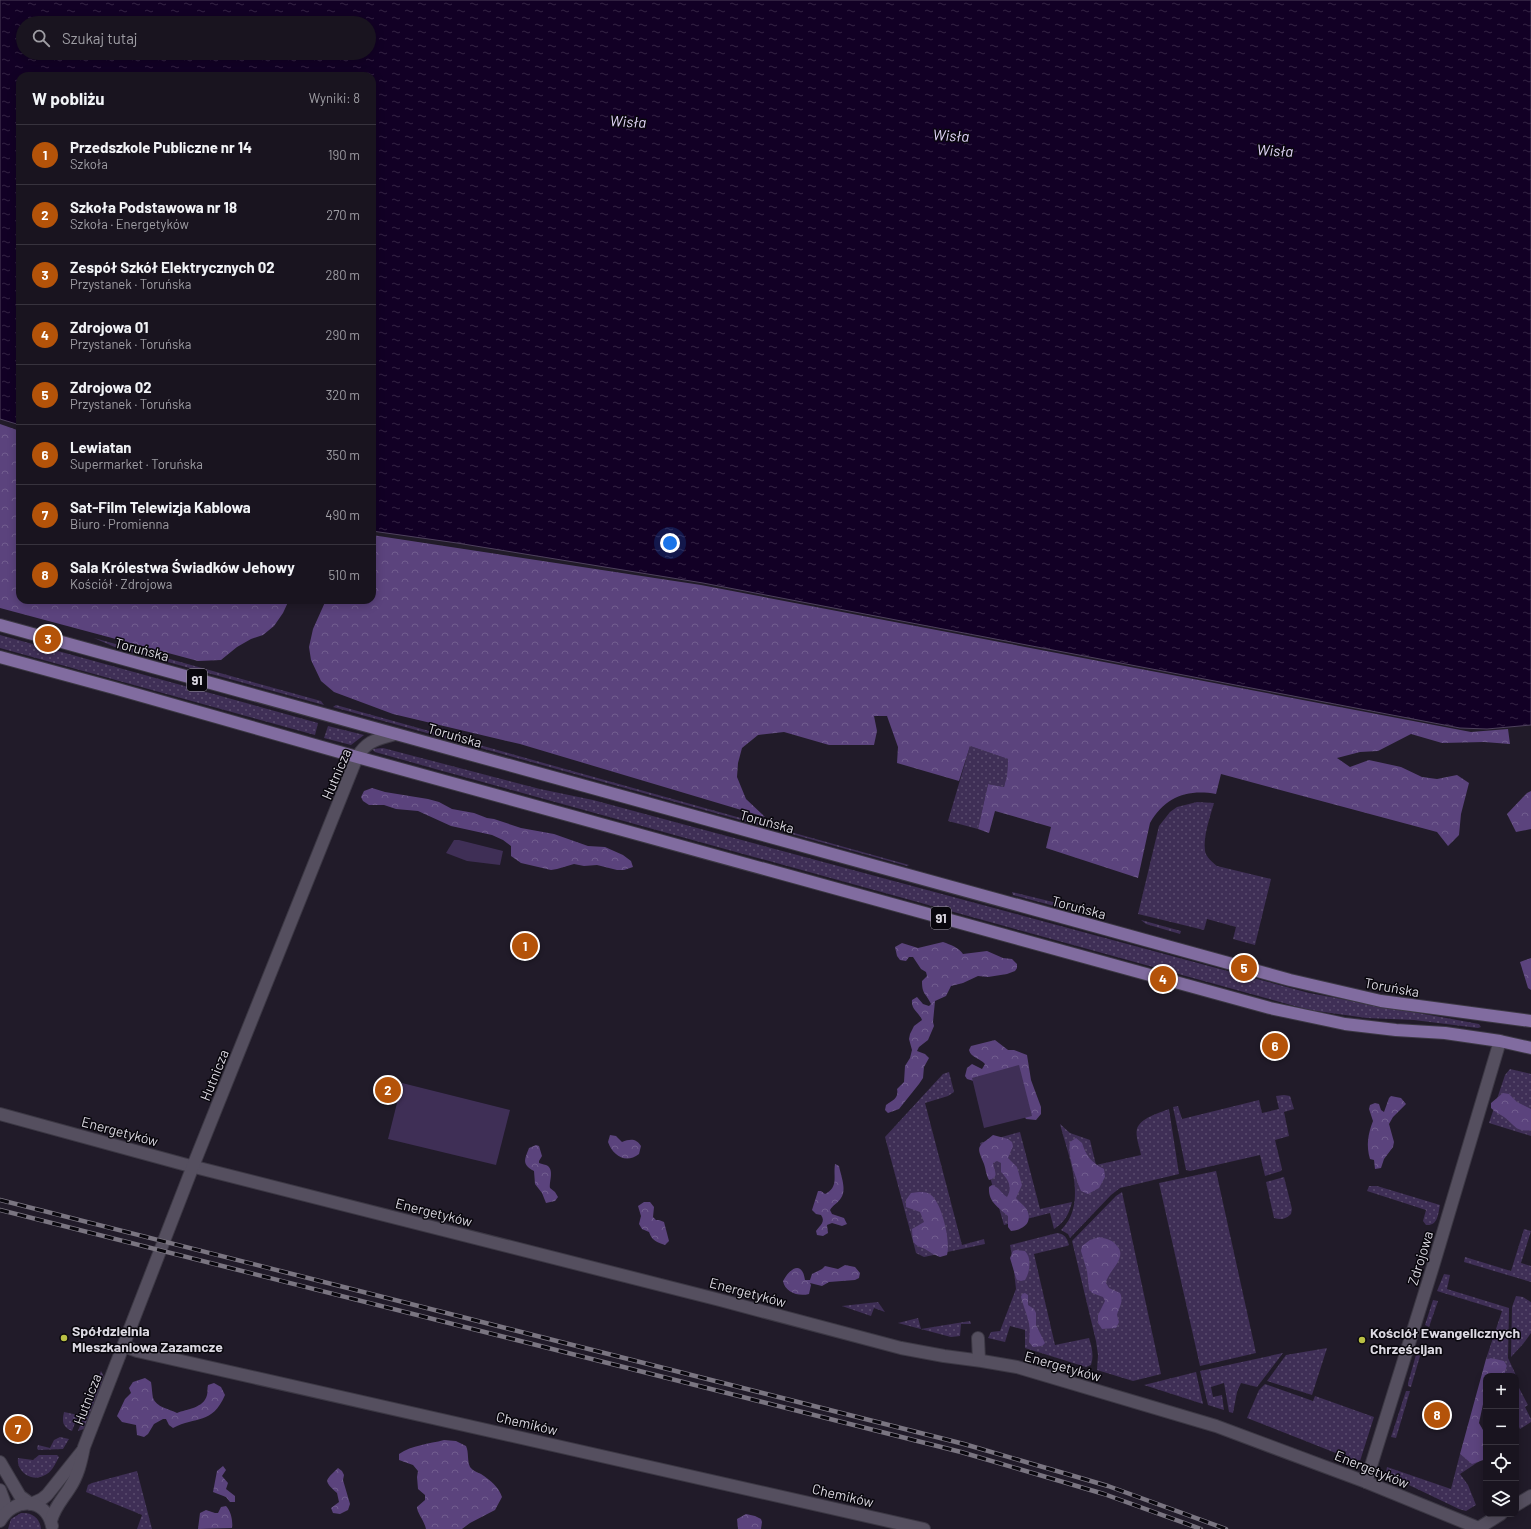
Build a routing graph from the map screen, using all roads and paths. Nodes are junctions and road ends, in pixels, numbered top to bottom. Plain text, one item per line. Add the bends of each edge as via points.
1 (0, 625) edge
2 (0, 657) edge
3 (395, 734) junction
4 (357, 757) junction
5 (1531, 1021) edge
6 (1500, 1041) junction
7 (1531, 1048) edge
8 (0, 1114) edge
9 (193, 1166) junction
10 (978, 1338) dead end
11 (124, 1346) junction
12 (979, 1360) junction
13 (84, 1447) junction
14 (0, 1462) edge
15 (1366, 1482) junction
16 (0, 1490) edge
17 (1531, 1496) edge
18 (1519, 1503) edge
19 (31, 1504) junction
20 (2, 1517) edge
21 (1497, 1517) edge
22 (52, 1525) edge
23 (924, 1529) edge
24 (1479, 1529) edge

1 - 3 main road, Toruńska / 91
2 - 4 main road, 91
3 - 4 street, Hutnicza via 370,742
3 - 5 main road, Toruńska / 91 via 1290,980 1381,1001
4 - 6 main road, 91 via 1270,1008 1345,1024
4 - 9 street, Hutnicza
6 - 7 main road, 91
6 - 15 street, Zdrojowa
8 - 9 street, Energetyków
9 - 11 street, Hutnicza
9 - 12 street, Energetyków via 901,1348
10 - 12 street
11 - 13 street, Hutnicza
11 - 23 street, Chemików
12 - 15 street, Energetyków via 1017,1367 1216,1426
13 - 19 street, Hutnicza via 47,1495
13 - 22 street, Hutnicza via 81,1466 70,1489 53,1513
14 - 19 street via 20,1496
15 - 24 street, Energetyków
16 - 20 street via 4,1501
17 - 18 street
19 - 20 street, Hutnicza via 16,1505
19 - 22 street via 43,1510
21 - 24 street

